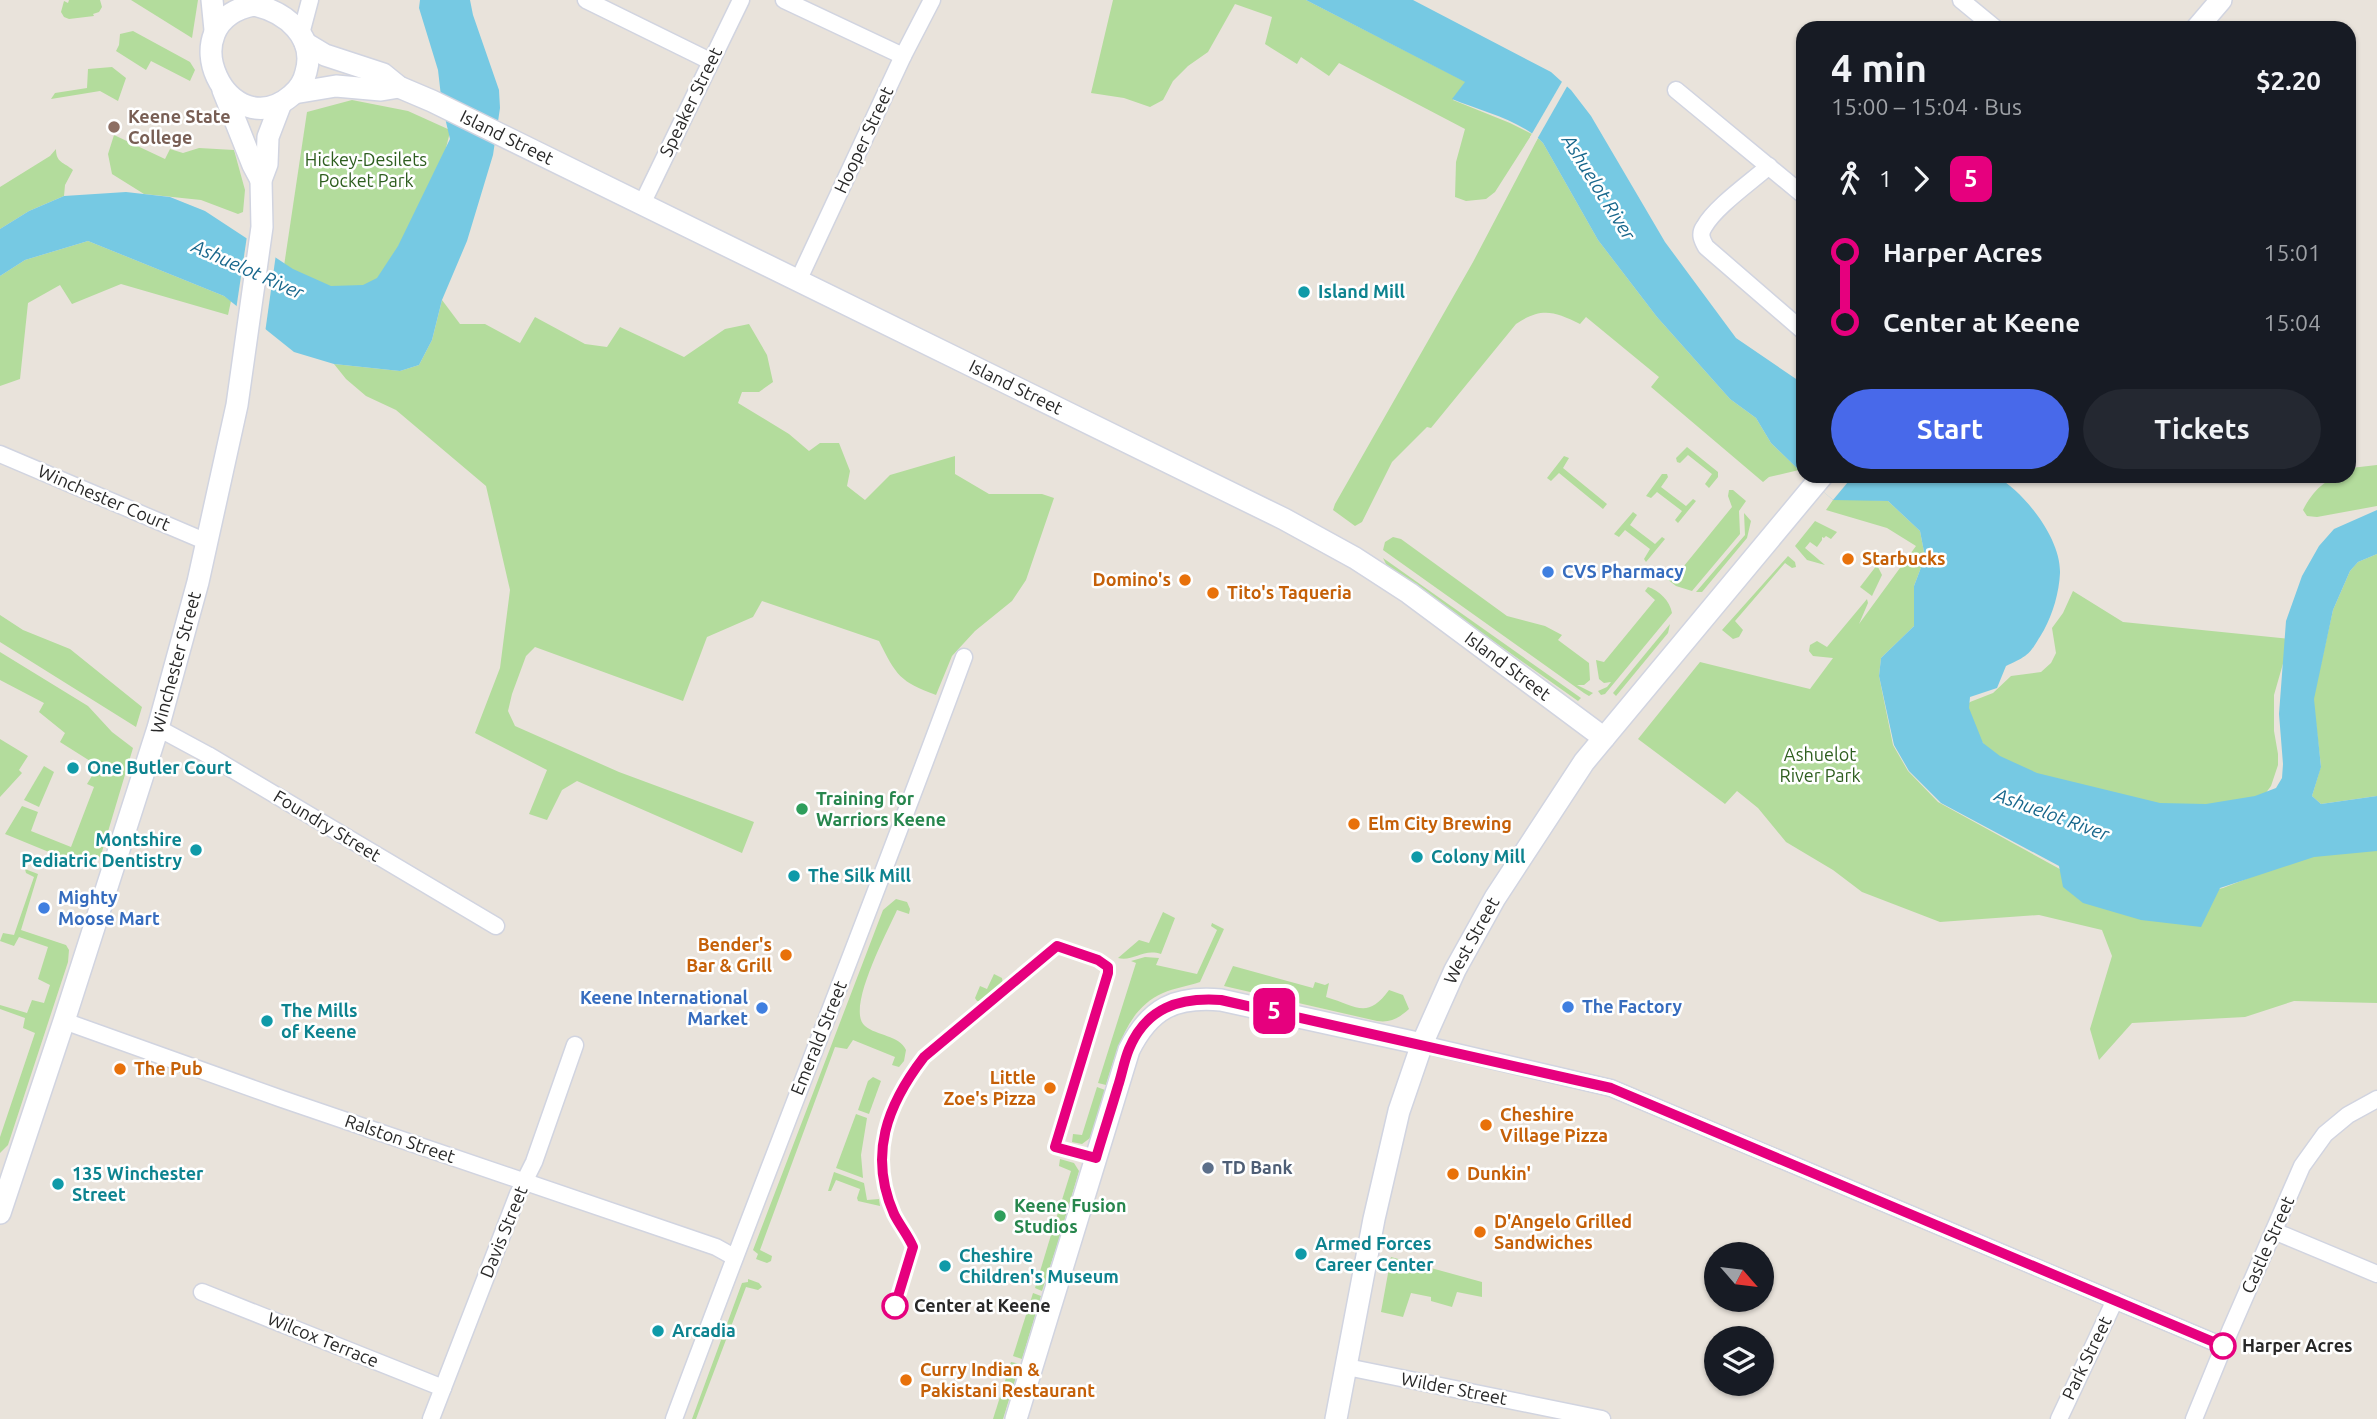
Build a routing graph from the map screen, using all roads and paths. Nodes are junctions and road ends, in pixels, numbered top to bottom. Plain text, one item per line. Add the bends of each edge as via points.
1 (212, 0) edge
2 (309, 0) edge
3 (586, 0) edge
4 (741, 0) edge
5 (784, 0) edge
6 (932, 0) edge
7 (1961, 0) edge
8 (2221, 0) edge
9 (252, 2) edge
10 (286, 18) junction
11 (1986, 21) edge
12 (2203, 21) edge
13 (215, 30) junction
14 (303, 38) junction
15 (903, 56) junction
16 (710, 61) junction
17 (399, 87) junction
18 (223, 90) junction
19 (1676, 90) dead end
20 (288, 98) junction
21 (1769, 166) junction
22 (261, 180) junction
23 (1796, 189) edge
24 (642, 204) junction
25 (798, 281) junction
26 (1796, 325) edge
27 (0, 454) edge
28 (1816, 483) edge
29 (207, 542) junction
30 (964, 657) dead end
31 (158, 729) junction
32 (1604, 738) junction
33 (496, 926) dead end
34 (64, 1021) junction
35 (1422, 1044) junction
36 (575, 1045) dead end
37 (2377, 1098) edge
38 (525, 1181) junction
39 (4, 1188) edge
40 (0, 1213) edge
41 (2274, 1231) junction
42 (734, 1257) junction
43 (2377, 1274) edge
44 (202, 1292) dead end
45 (2115, 1300) junction
46 (2223, 1346) junction
47 (1347, 1367) junction
48 (443, 1388) junction
49 (2059, 1418) edge
50 (431, 1419) edge
51 (674, 1419) edge
52 (1016, 1419) edge
53 (1336, 1419) edge
54 (1602, 1419) edge
55 (2194, 1419) edge

1 - 13 street
2 - 10 street
2 - 14 street
3 - 16 street
4 - 16 street, Speaker Street
5 - 15 street
6 - 15 street, Hooper Street
7 - 11 street
8 - 12 street
9 - 10 street
9 - 13 street via 229,12
10 - 14 street
13 - 18 street via 212,61
14 - 17 street, Island Street via 325,55 383,74
14 - 20 street via 308,65 304,80
15 - 25 street, Hooper Street
16 - 24 street, Speaker Street
17 - 20 street, Island Street via 336,86
17 - 24 street, Island Street
18 - 20 street via 250,107 266,107
18 - 22 street, Winchester Street
19 - 21 street
20 - 22 street, Winchester Street via 268,137
21 - 23 street
21 - 26 street via 1713,217 1701,238
22 - 29 street, Winchester Street via 262,227 248,340
24 - 25 street, Island Street
25 - 32 street, Island Street via 1240,496 1355,558
27 - 29 street, Winchester Court
28 - 32 street, West Street
29 - 31 street, Winchester Street
30 - 42 street, Emerald Street
31 - 33 street, Foundry Street
31 - 34 street, Winchester Street
32 - 35 street, West Street via 1552,808 1478,926
34 - 38 street, Ralston Street
34 - 39 street, Winchester Street
35 - 45 street via 1611,1088
35 - 47 street, West Street via 1389,1152
35 - 52 street via 1221,1000 1187,1000 1156,1013 1129,1050
36 - 38 street, Davis Street
37 - 41 street, Castle Street via 2325,1134 2302,1166
38 - 42 street, Ralston Street
38 - 48 street, Davis Street
39 - 40 street, Winchester Street
41 - 43 street
41 - 46 street, Castle Street
42 - 51 street, Emerald Street
44 - 48 street, Wilcox Terrace
45 - 46 street
45 - 49 street, Park Street
46 - 55 street, Castle Street
47 - 53 street, West Street
47 - 54 street, Wilder Street
48 - 50 street, Davis Street

